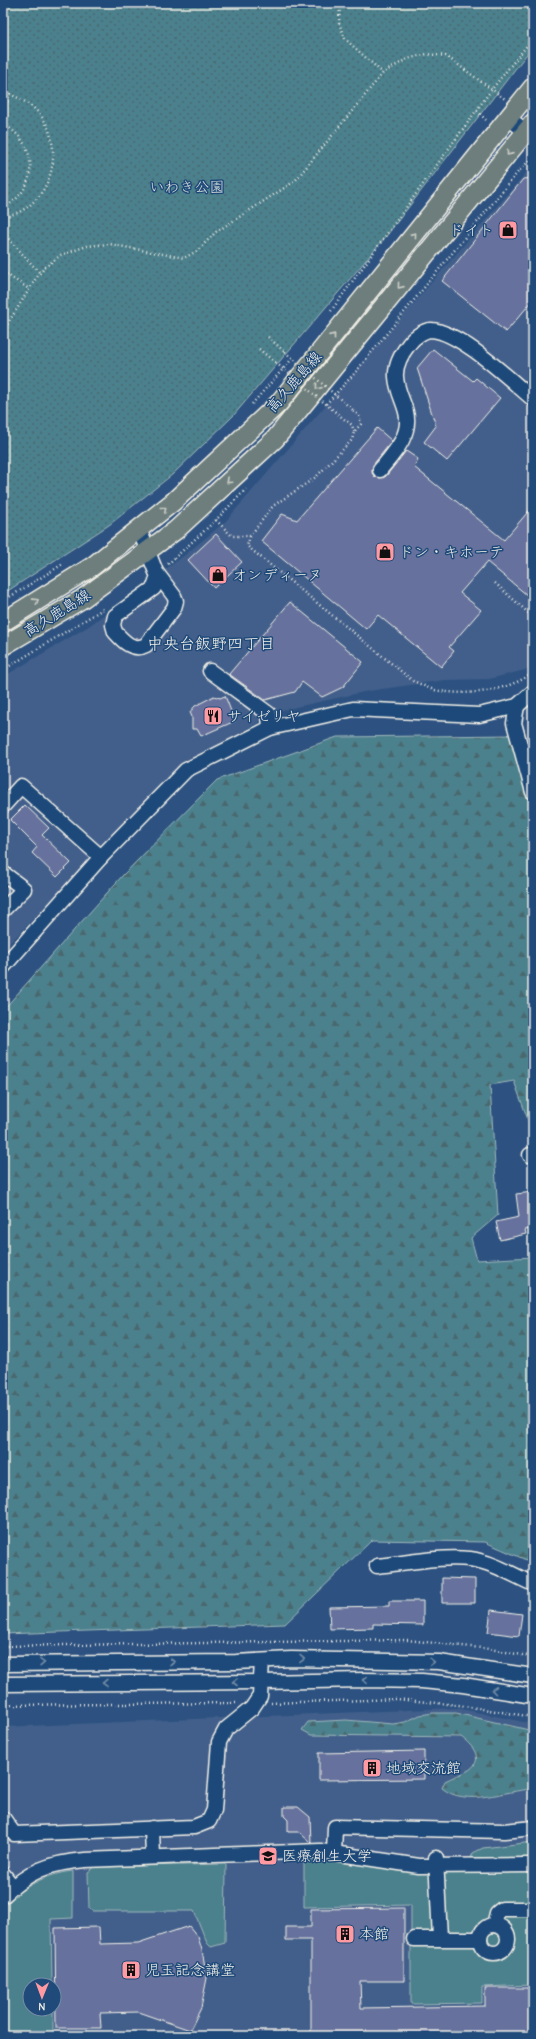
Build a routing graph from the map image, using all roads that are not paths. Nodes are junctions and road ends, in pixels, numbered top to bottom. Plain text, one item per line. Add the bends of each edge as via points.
1 (523, 103) edge
2 (531, 131) edge
3 (533, 399) edge
4 (380, 470) dead end
5 (139, 529) junction
6 (148, 550) junction
7 (158, 575) junction
8 (3, 622) edge
9 (3, 646) edge
10 (210, 671) dead end
11 (533, 692) edge
12 (517, 706) junction
13 (270, 728) junction
14 (529, 759) edge
15 (533, 792) edge
16 (3, 806) edge
17 (101, 857) junction
18 (3, 873) edge
19 (3, 910) edge
20 (3, 967) edge
21 (377, 1566) dead end
22 (533, 1584) edge
23 (262, 1660) junction
24 (3, 1664) edge
25 (533, 1676) edge
26 (261, 1682) junction
27 (3, 1684) edge
28 (533, 1696) edge
29 (3, 1818) edge
30 (152, 1828) junction
31 (533, 1828) edge
32 (334, 1854) junction
33 (153, 1857) junction
34 (436, 1862) junction
35 (533, 1865) edge
36 (3, 1874) edge
37 (8, 1892) edge
38 (533, 1908) edge
39 (494, 1925) junction
40 (440, 1938) junction
41 (414, 1939) dead end
42 (480, 1939) junction

1 - 2 street
5 -> 1 main road, 高久鹿島線 via 173,502 278,404
2 -> 6 main road, 高久鹿島線 via 275,439 176,530
3 - 4 street via 465,344 448,334 430,330 413,339 400,355 396,376 399,396 406,412 406,428 400,447
5 - 6 street
8 -> 5 main road, 高久鹿島線 via 92,566
6 - 7 street
6 - 9 main road, 高久鹿島線 via 82,599
7 - 7 street via 174,596 174,608 146,645 132,646 115,632 113,621 115,616 154,588
10 - 13 street via 269,714
11 - 12 street
12 - 13 street via 479,715 353,709
12 - 14 street via 514,723
13 - 17 street via 186,770
14 - 15 street
16 - 17 street via 21,786
17 - 20 street
18 - 19 street via 24,889
21 - 22 street via 452,1558 470,1559
24 -> 23 street
23 -> 25 street via 439,1662
23 - 26 street
26 -> 27 street
28 -> 26 street via 422,1681
26 - 30 street via 260,1696 226,1729 219,1742 214,1810 210,1821 194,1827
29 - 30 street via 14,1834
30 - 33 street
31 - 32 street via 504,1831 335,1827
32 - 33 street via 320,1851
32 - 34 street via 418,1866
33 - 37 street via 64,1862 42,1867 22,1879
34 - 35 street
34 - 40 street
36 - 37 street
38 - 39 street via 502,1909 497,1913
39 - 42 street via 483,1930
39 - 42 street via 504,1929 508,1934 506,1948 498,1953 487,1952
40 - 41 street
40 - 42 street

